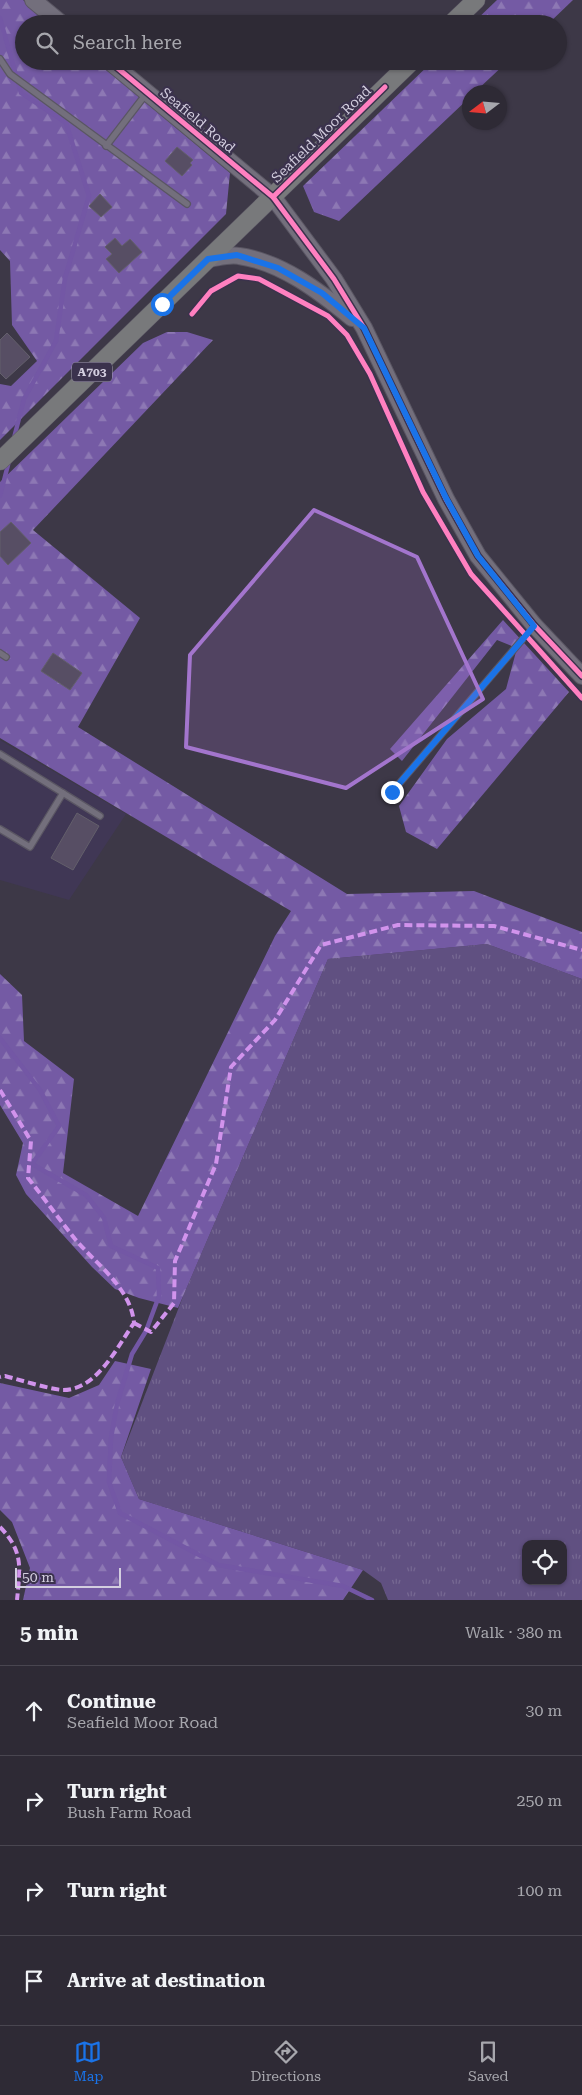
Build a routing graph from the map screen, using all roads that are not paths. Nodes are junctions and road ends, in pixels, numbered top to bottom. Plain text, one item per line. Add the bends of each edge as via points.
1 (33, 0) edge
2 (476, 0) edge
3 (51, 15) edge
4 (460, 15) edge
5 (0, 59) edge
6 (120, 70) edge
7 (403, 70) edge
8 (147, 92) junction
9 (106, 146) junction
10 (273, 197) junction
11 (187, 204) dead end
12 (208, 259) junction
13 (364, 328) junction
14 (0, 461) edge
15 (534, 626) junction
16 (0, 653) edge
17 (6, 657) dead end
18 (582, 676) edge
19 (0, 754) edge
20 (392, 792) dead end
21 (63, 793) junction
22 (100, 816) dead end
23 (0, 829) edge

1 - 3 street
2 - 4 main road
5 - 9 lane via 10,74
6 - 8 street, Seafield Road
7 - 10 main road, Seafield Moor Road / A703
8 - 9 lane
8 - 10 street, Seafield Road
9 - 11 lane
10 - 12 main road, Seafield Moor Road / A703
10 - 13 street, Seafield Road via 334,279
12 - 13 street via 237,255 278,268 322,293
12 - 14 main road, Seafield Moor Road / A703
13 - 15 street, Seafield Road via 446,498 478,556
15 - 18 street, Seafield Road
15 - 20 lane
16 - 17 lane
19 - 21 lane
21 - 22 lane
21 - 23 lane via 30,847

